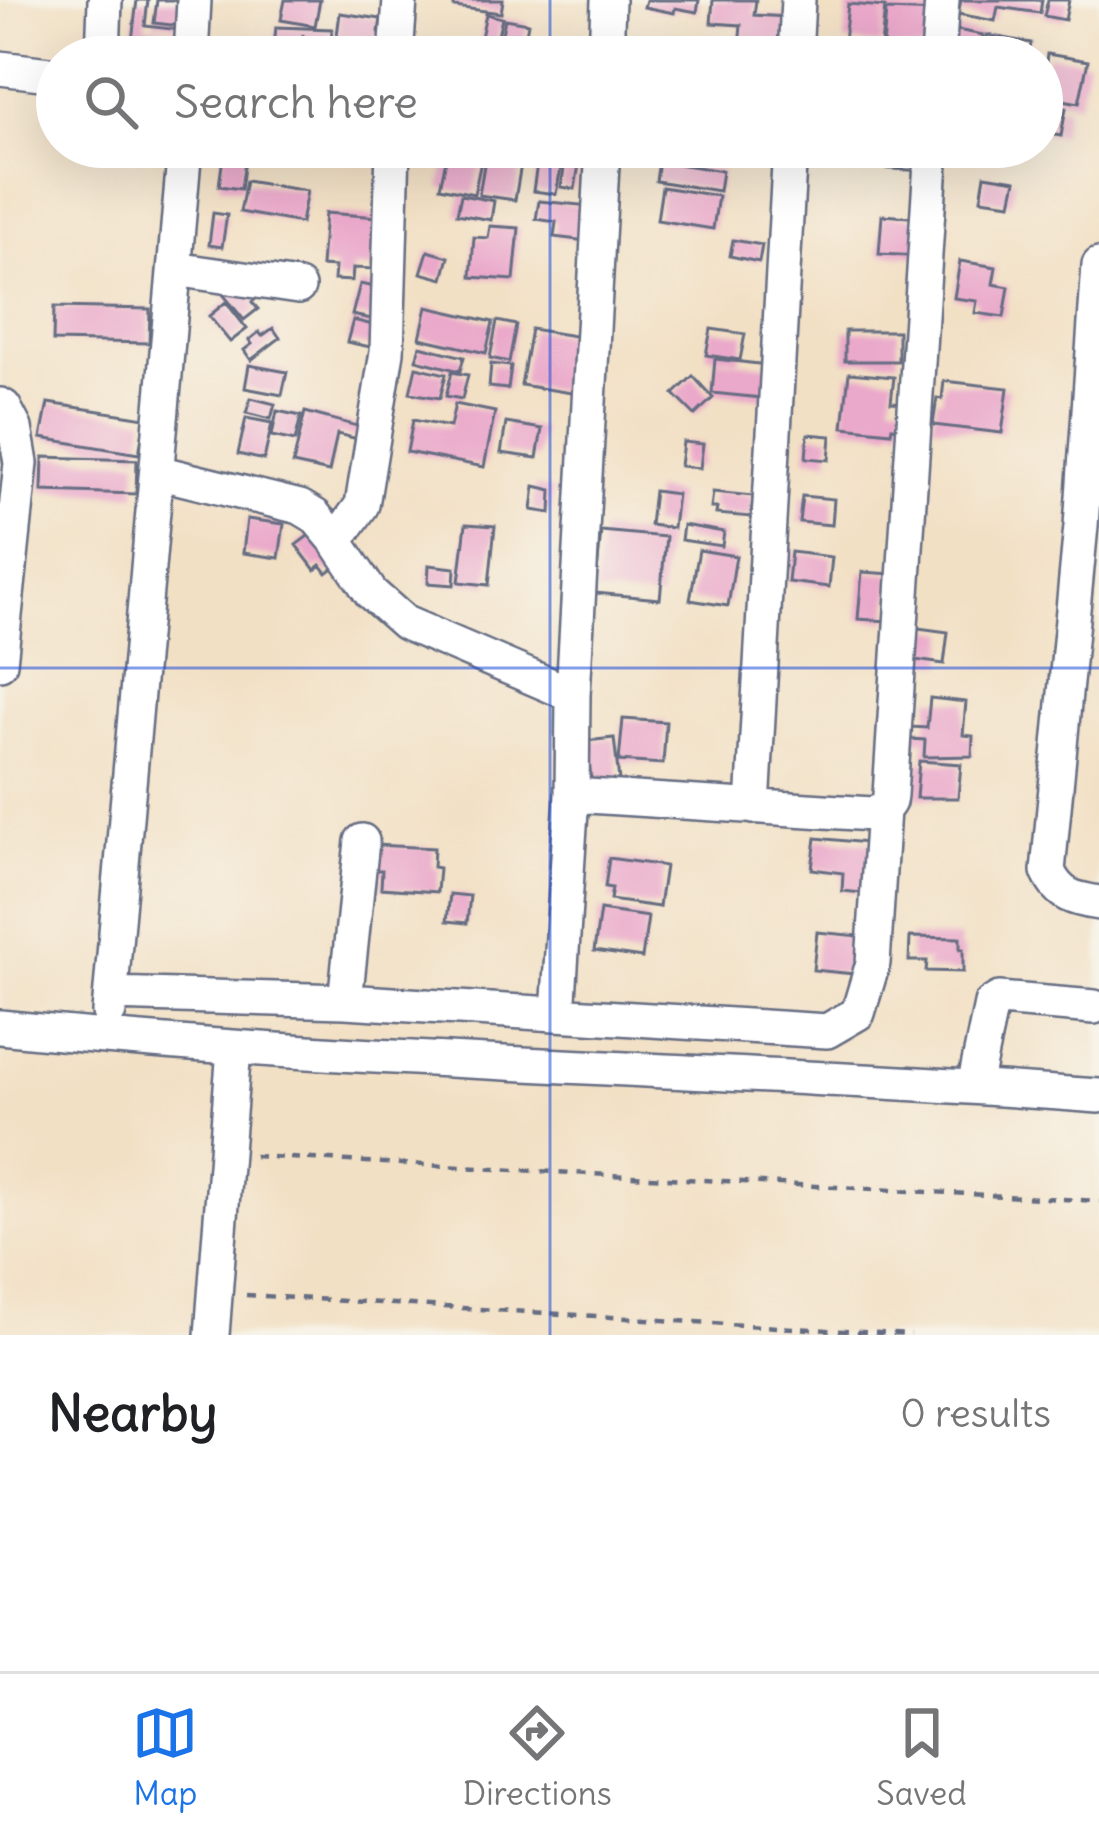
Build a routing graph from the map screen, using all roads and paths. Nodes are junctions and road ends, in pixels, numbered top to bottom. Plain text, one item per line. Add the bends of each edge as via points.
1 (105, 0) edge
2 (194, 0) edge
3 (400, 0) edge
4 (608, 0) edge
5 (798, 0) edge
6 (942, 0) edge
7 (104, 36) edge
8 (192, 36) edge
9 (398, 36) edge
10 (607, 36) edge
11 (796, 36) edge
12 (939, 36) edge
13 (0, 68) edge
14 (36, 72) edge
15 (183, 168) edge
16 (392, 168) edge
17 (602, 168) edge
18 (789, 168) edge
19 (931, 168) edge
20 (1099, 266) edge
21 (175, 269) junction
22 (298, 286) dead end
23 (0, 405) edge
24 (157, 472) junction
25 (336, 541) junction
26 (0, 658) edge
27 (573, 695) junction
28 (572, 795) junction
29 (753, 807) junction
30 (883, 810) junction
31 (362, 841) dead end
32 (1099, 903) edge
33 (110, 994) junction
34 (345, 1001) junction
35 (1094, 1007) dead end
36 (557, 1014) junction
37 (0, 1027) edge
38 (107, 1038) junction
39 (234, 1048) junction
40 (974, 1087) junction
41 (1099, 1096) edge
42 (226, 1154) junction
43 (1099, 1201) edge
44 (215, 1293) junction
45 (212, 1335) edge
46 (911, 1335) edge

1 - 7 street
2 - 8 street
3 - 9 street
4 - 10 street
5 - 11 street
6 - 12 street
13 - 14 street
15 - 21 street
16 - 25 street via 387,352 362,505
17 - 27 street
18 - 29 street
19 - 30 street via 892,772
20 - 32 street via 1048,871 1061,892
21 - 22 street
21 - 24 street
23 - 26 street via 15,428 21,464
24 - 25 street via 300,507
24 - 33 street
25 - 27 street via 371,593 405,623
27 - 28 street
28 - 29 street
28 - 36 street
29 - 30 street
30 - 36 street via 873,963 859,1013 826,1031
31 - 34 street
33 - 34 street
33 - 38 street
34 - 36 street
35 - 40 street via 991,1004
37 - 38 street
38 - 39 street
39 - 40 street
39 - 42 street
40 - 41 street
42 - 43 path
42 - 44 street
44 - 45 street
44 - 46 path

